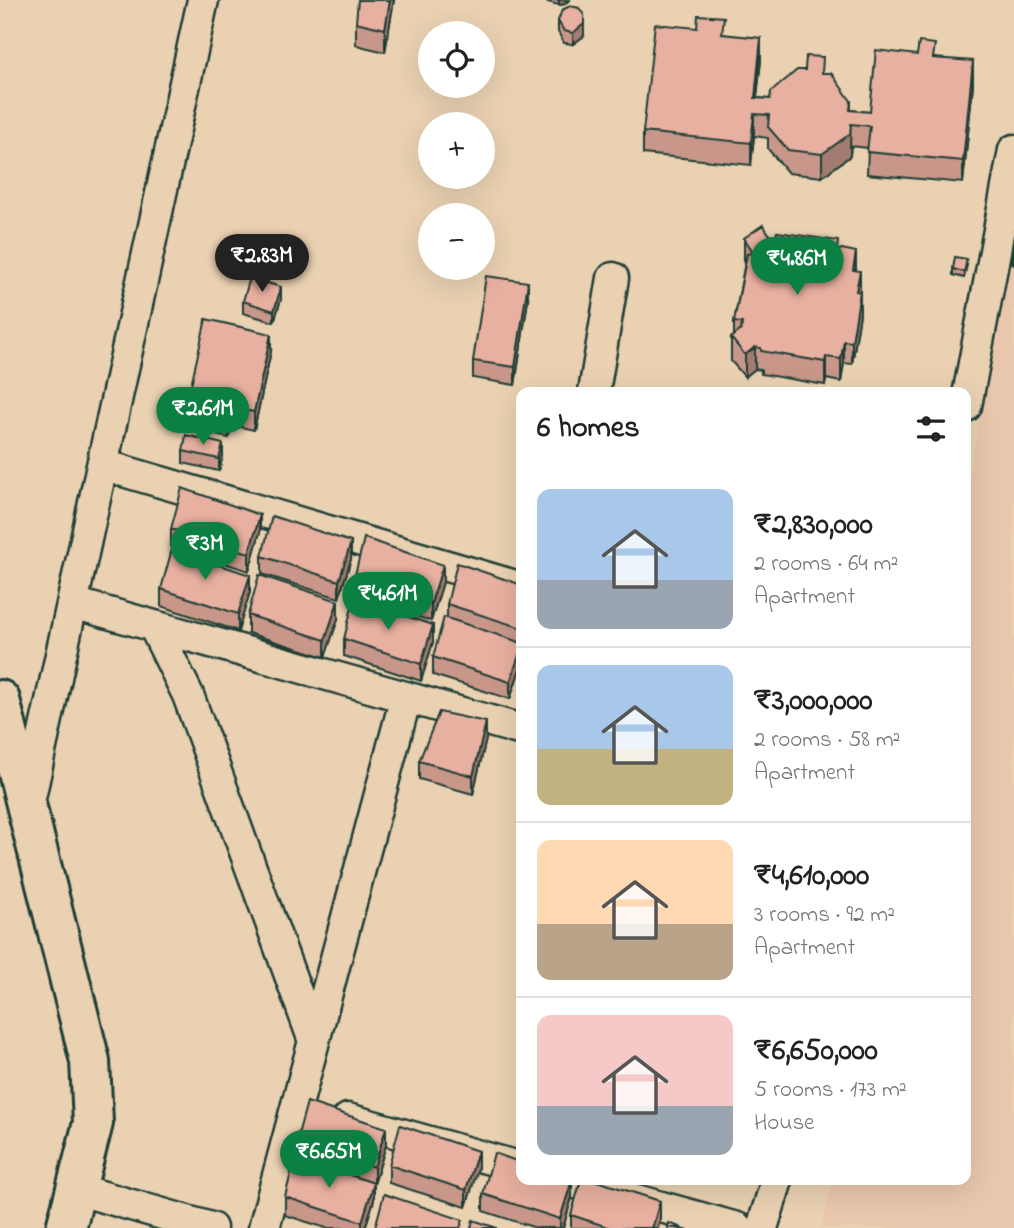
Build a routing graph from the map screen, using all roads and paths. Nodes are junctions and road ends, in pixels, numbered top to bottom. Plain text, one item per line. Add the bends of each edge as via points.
1 (202, 0) edge
2 (1014, 150) edge
3 (613, 278) dead end
4 (595, 387) edge
5 (970, 387) edge
6 (103, 465) junction
7 (516, 587) edge
8 (73, 603) junction
9 (154, 626) junction
10 (406, 697) junction
11 (0, 700) edge
12 (516, 728) edge
13 (27, 807) junction
14 (314, 1041) junction
15 (297, 1105) junction
16 (516, 1166) edge
17 (582, 1185) edge
18 (775, 1185) edge
19 (76, 1189) junction
20 (66, 1228) edge
21 (211, 1228) edge
22 (264, 1228) edge
23 (737, 1228) edge
24 (762, 1228) edge

1 - 6 street
2 - 5 street
3 - 4 street
6 - 7 street
6 - 8 street
8 - 9 street
8 - 13 street
9 - 10 street
9 - 14 street via 188,695
10 - 12 street
10 - 14 street
11 - 13 main road
13 - 19 main road via 90,1061 93,1124
14 - 15 street
15 - 16 street
15 - 22 street
17 - 23 street
18 - 24 street
19 - 20 main road
19 - 21 street

